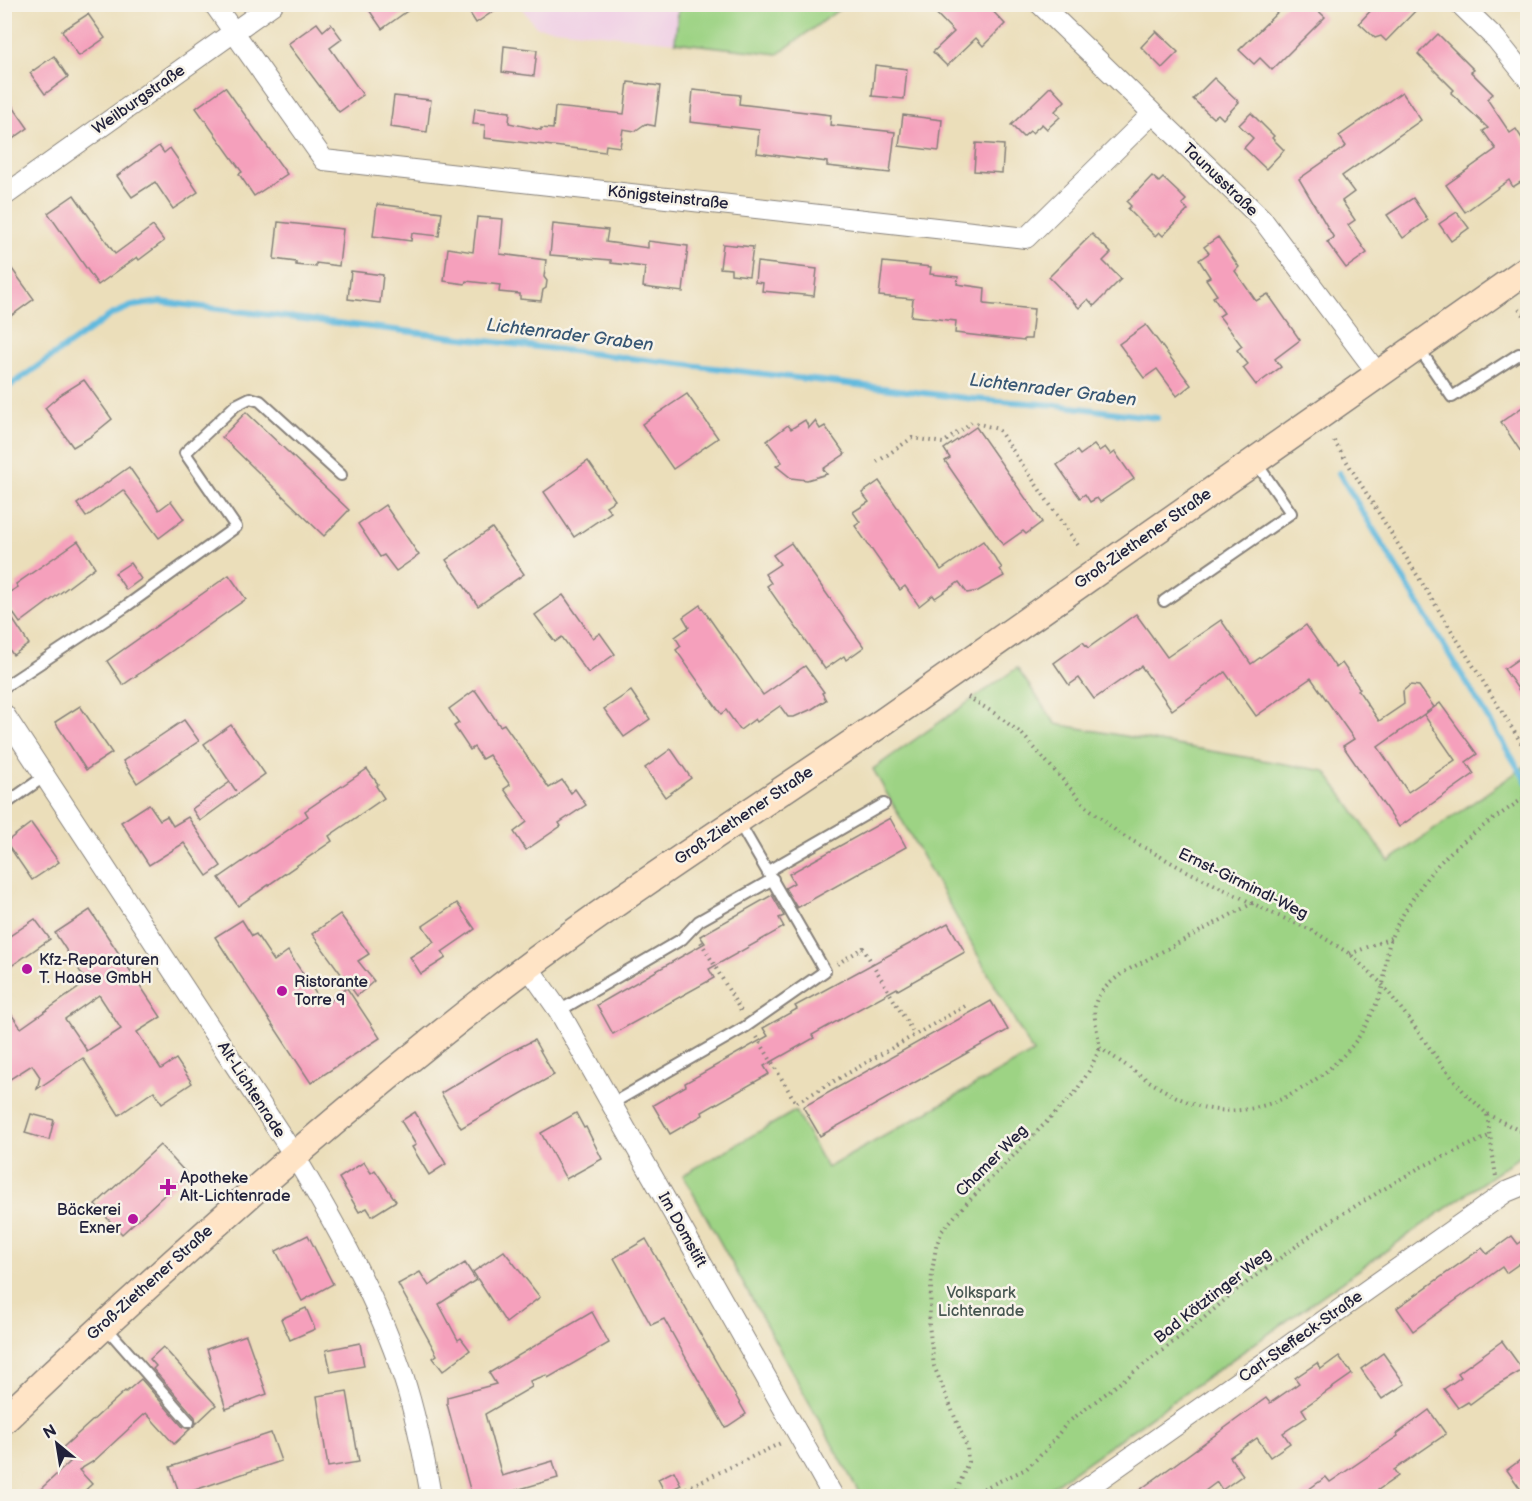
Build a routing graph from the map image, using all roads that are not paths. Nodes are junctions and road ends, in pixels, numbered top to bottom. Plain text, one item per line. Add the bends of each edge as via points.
1 (214, 4) edge
2 (273, 4) edge
3 (1040, 4) edge
4 (1460, 4) edge
5 (234, 33) junction
6 (1527, 79) edge
7 (1152, 114) junction
8 (4, 196) edge
9 (1527, 269) edge
10 (1418, 347) junction
11 (1519, 354) dead end
12 (1378, 374) junction
13 (1255, 461) junction
14 (341, 475) dead end
15 (1164, 601) dead end
16 (4, 687) edge
17 (4, 714) edge
18 (45, 776) junction
19 (884, 804) dead end
20 (4, 805) edge
21 (738, 821) junction
22 (771, 875) junction
23 (528, 967) junction
24 (559, 1011) junction
25 (611, 1104) junction
26 (294, 1155) junction
27 (1527, 1183) edge
28 (104, 1325) junction
29 (4, 1420) edge
30 (189, 1422) dead end
31 (431, 1497) edge
32 (833, 1497) edge
33 (1076, 1497) edge

1 - 5 street, Königsteinstraße
2 - 5 street, Weilburgstraße
3 - 7 street, Taunusstraße
4 - 6 street via 1496,39
5 - 7 street, Königsteinstraße via 324,160 1026,238
5 - 8 street, Weilburgstraße
7 - 12 street, Taunusstraße via 1262,219
9 - 10 street, Groß-Ziethener Straße
10 - 11 lane via 1452,397
10 - 12 street, Groß-Ziethener Straße
12 - 13 street, Groß-Ziethener Straße
13 - 15 lane via 1291,513
13 - 21 street, Groß-Ziethener Straße
14 - 16 lane via 260,401 250,398 236,405 185,453 236,527
17 - 18 street, Alt-Lichtenrade
18 - 20 lane
18 - 26 street, Alt-Lichtenrade
19 - 22 lane
21 - 22 lane
21 - 23 street, Groß-Ziethener Straße
22 - 24 lane via 699,921 682,939
22 - 25 lane via 825,971 749,1025
23 - 24 street, Im Domstift
23 - 26 street, Groß-Ziethener Straße
24 - 25 street, Im Domstift
25 - 32 street, Im Domstift
26 - 28 street, Groß-Ziethener Straße
26 - 31 street, Alt-Lichtenrade via 365,1283 387,1333 409,1400
27 - 33 street, Carl-Steffeck-Straße via 1506,1192
28 - 29 street, Groß-Ziethener Straße
28 - 30 lane

